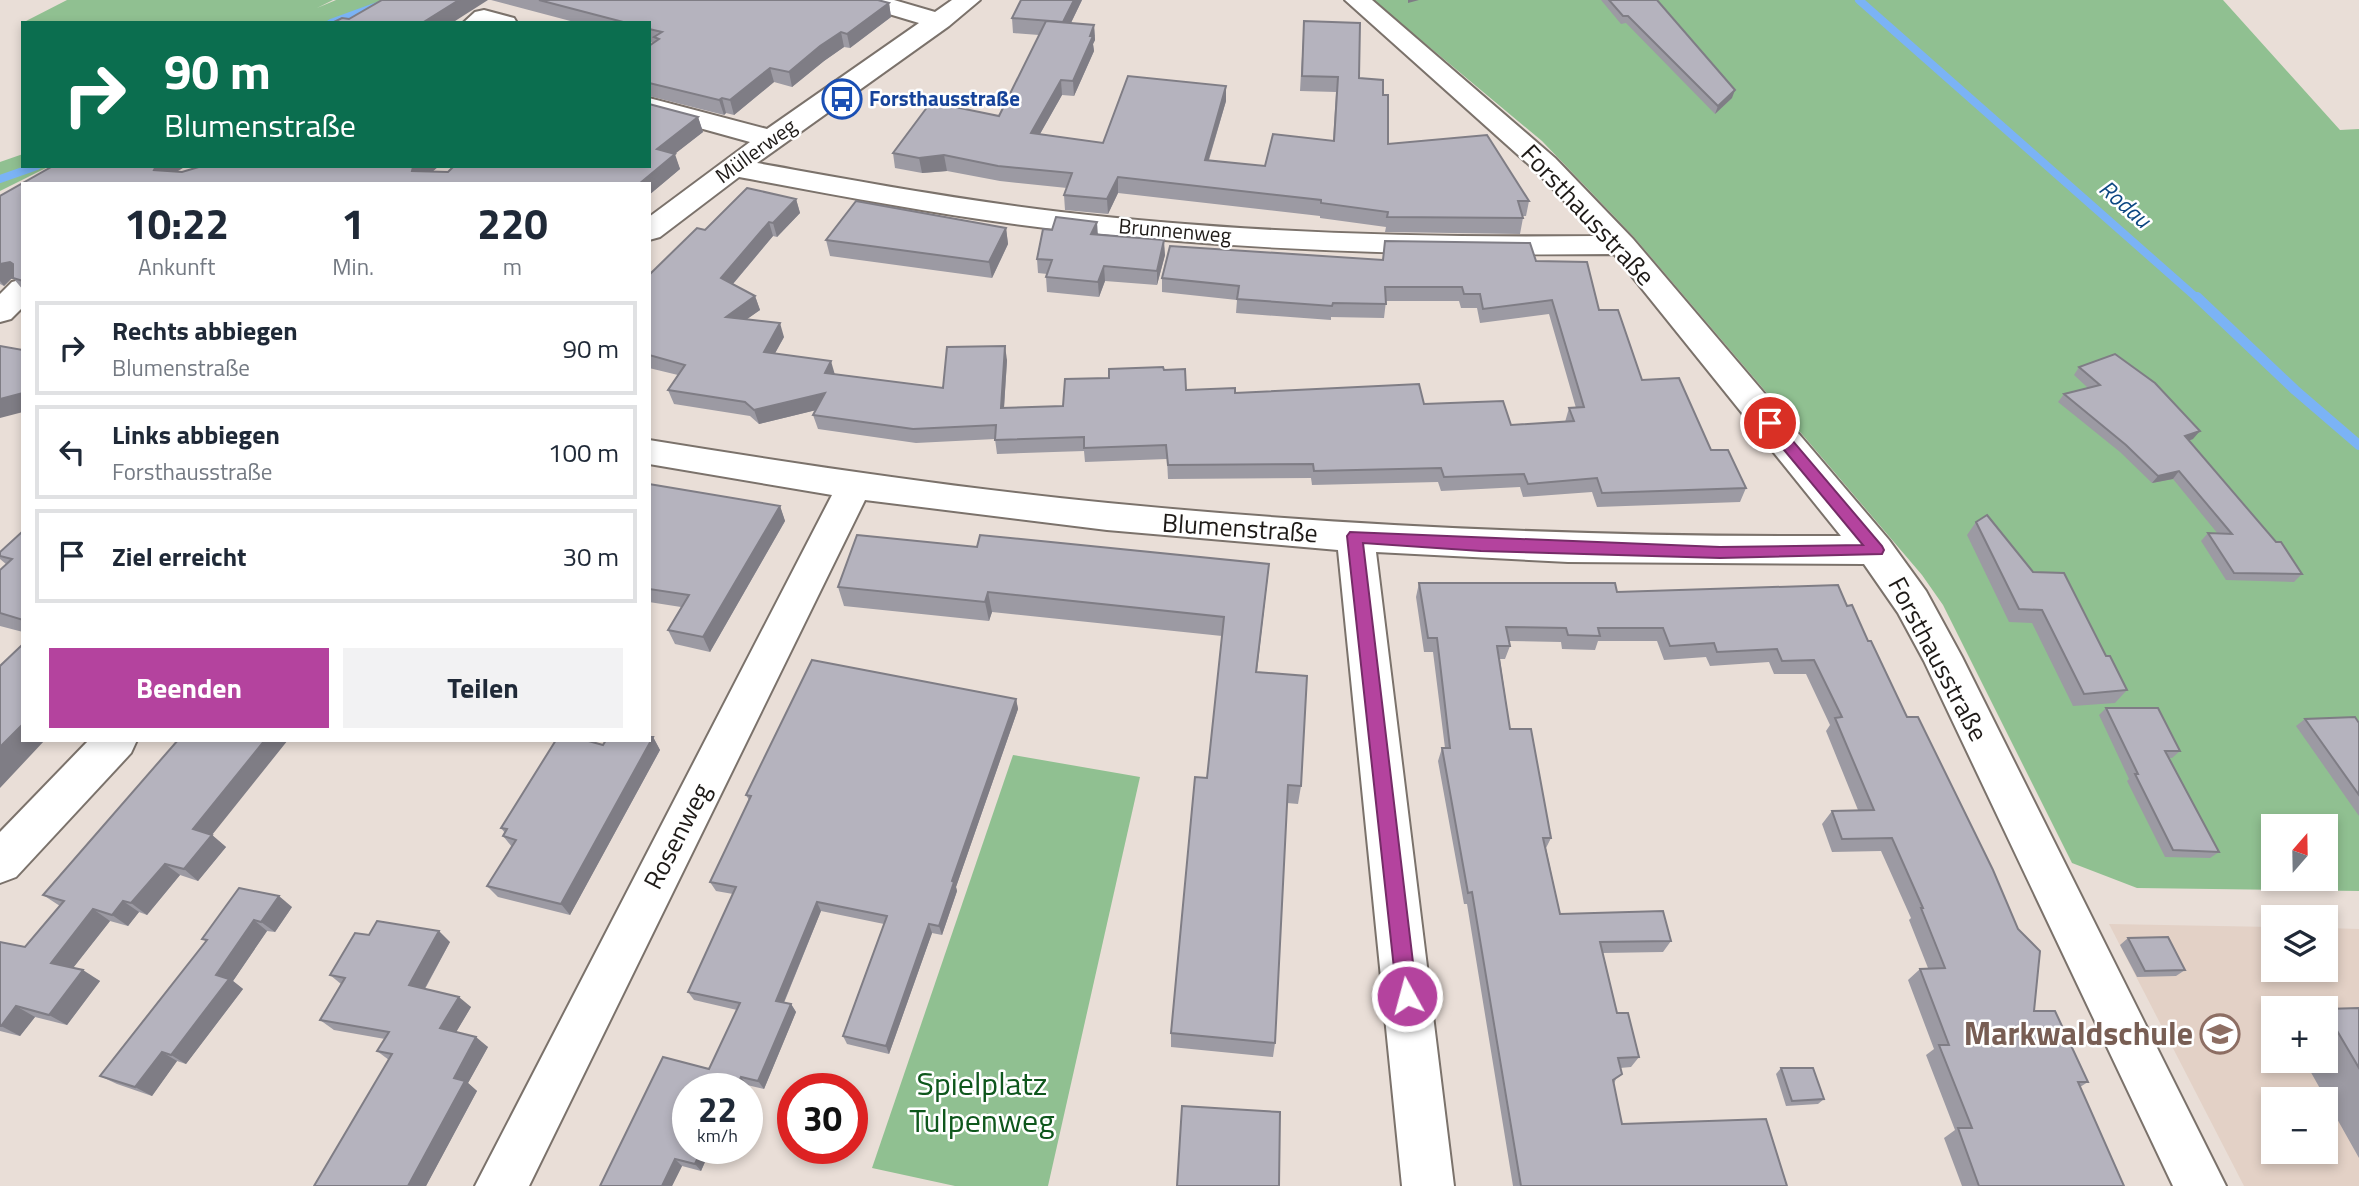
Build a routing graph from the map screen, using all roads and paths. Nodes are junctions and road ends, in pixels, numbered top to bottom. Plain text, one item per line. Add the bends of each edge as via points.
1 (868, 0) edge
2 (968, 0) edge
3 (1357, 0) edge
4 (479, 21) edge
5 (497, 21) edge
6 (940, 21) junction
7 (651, 107) edge
8 (771, 139) junction
9 (733, 167) junction
10 (651, 229) edge
11 (1622, 245) junction
12 (21, 291) edge
13 (0, 312) edge
14 (0, 322) edge
15 (21, 325) edge
16 (651, 452) edge
17 (854, 486) junction
18 (1355, 536) junction
19 (1876, 550) junction
20 (114, 742) edge
21 (0, 863) edge
22 (501, 1186) edge
23 (1428, 1186) edge
24 (2200, 1186) edge

1 - 6 street
2 - 6 street, Müllerweg
3 - 11 street, Forsthausstraße via 1545,164
4 - 5 street
6 - 8 street, Müllerweg
7 - 8 street
8 - 9 street, Müllerweg
9 - 10 street, Müllerweg
9 - 11 street, Brunnenweg via 984,211 1147,230 1428,246
11 - 19 street, Forsthausstraße
12 - 13 street
14 - 15 street
16 - 17 street, Blumenstraße
17 - 18 street, Blumenstraße via 1165,523
17 - 22 street, Rosenweg
18 - 19 street, Blumenstraße via 1720,552
18 - 23 street
19 - 24 street, Forsthausstraße via 1942,657
20 - 21 street

